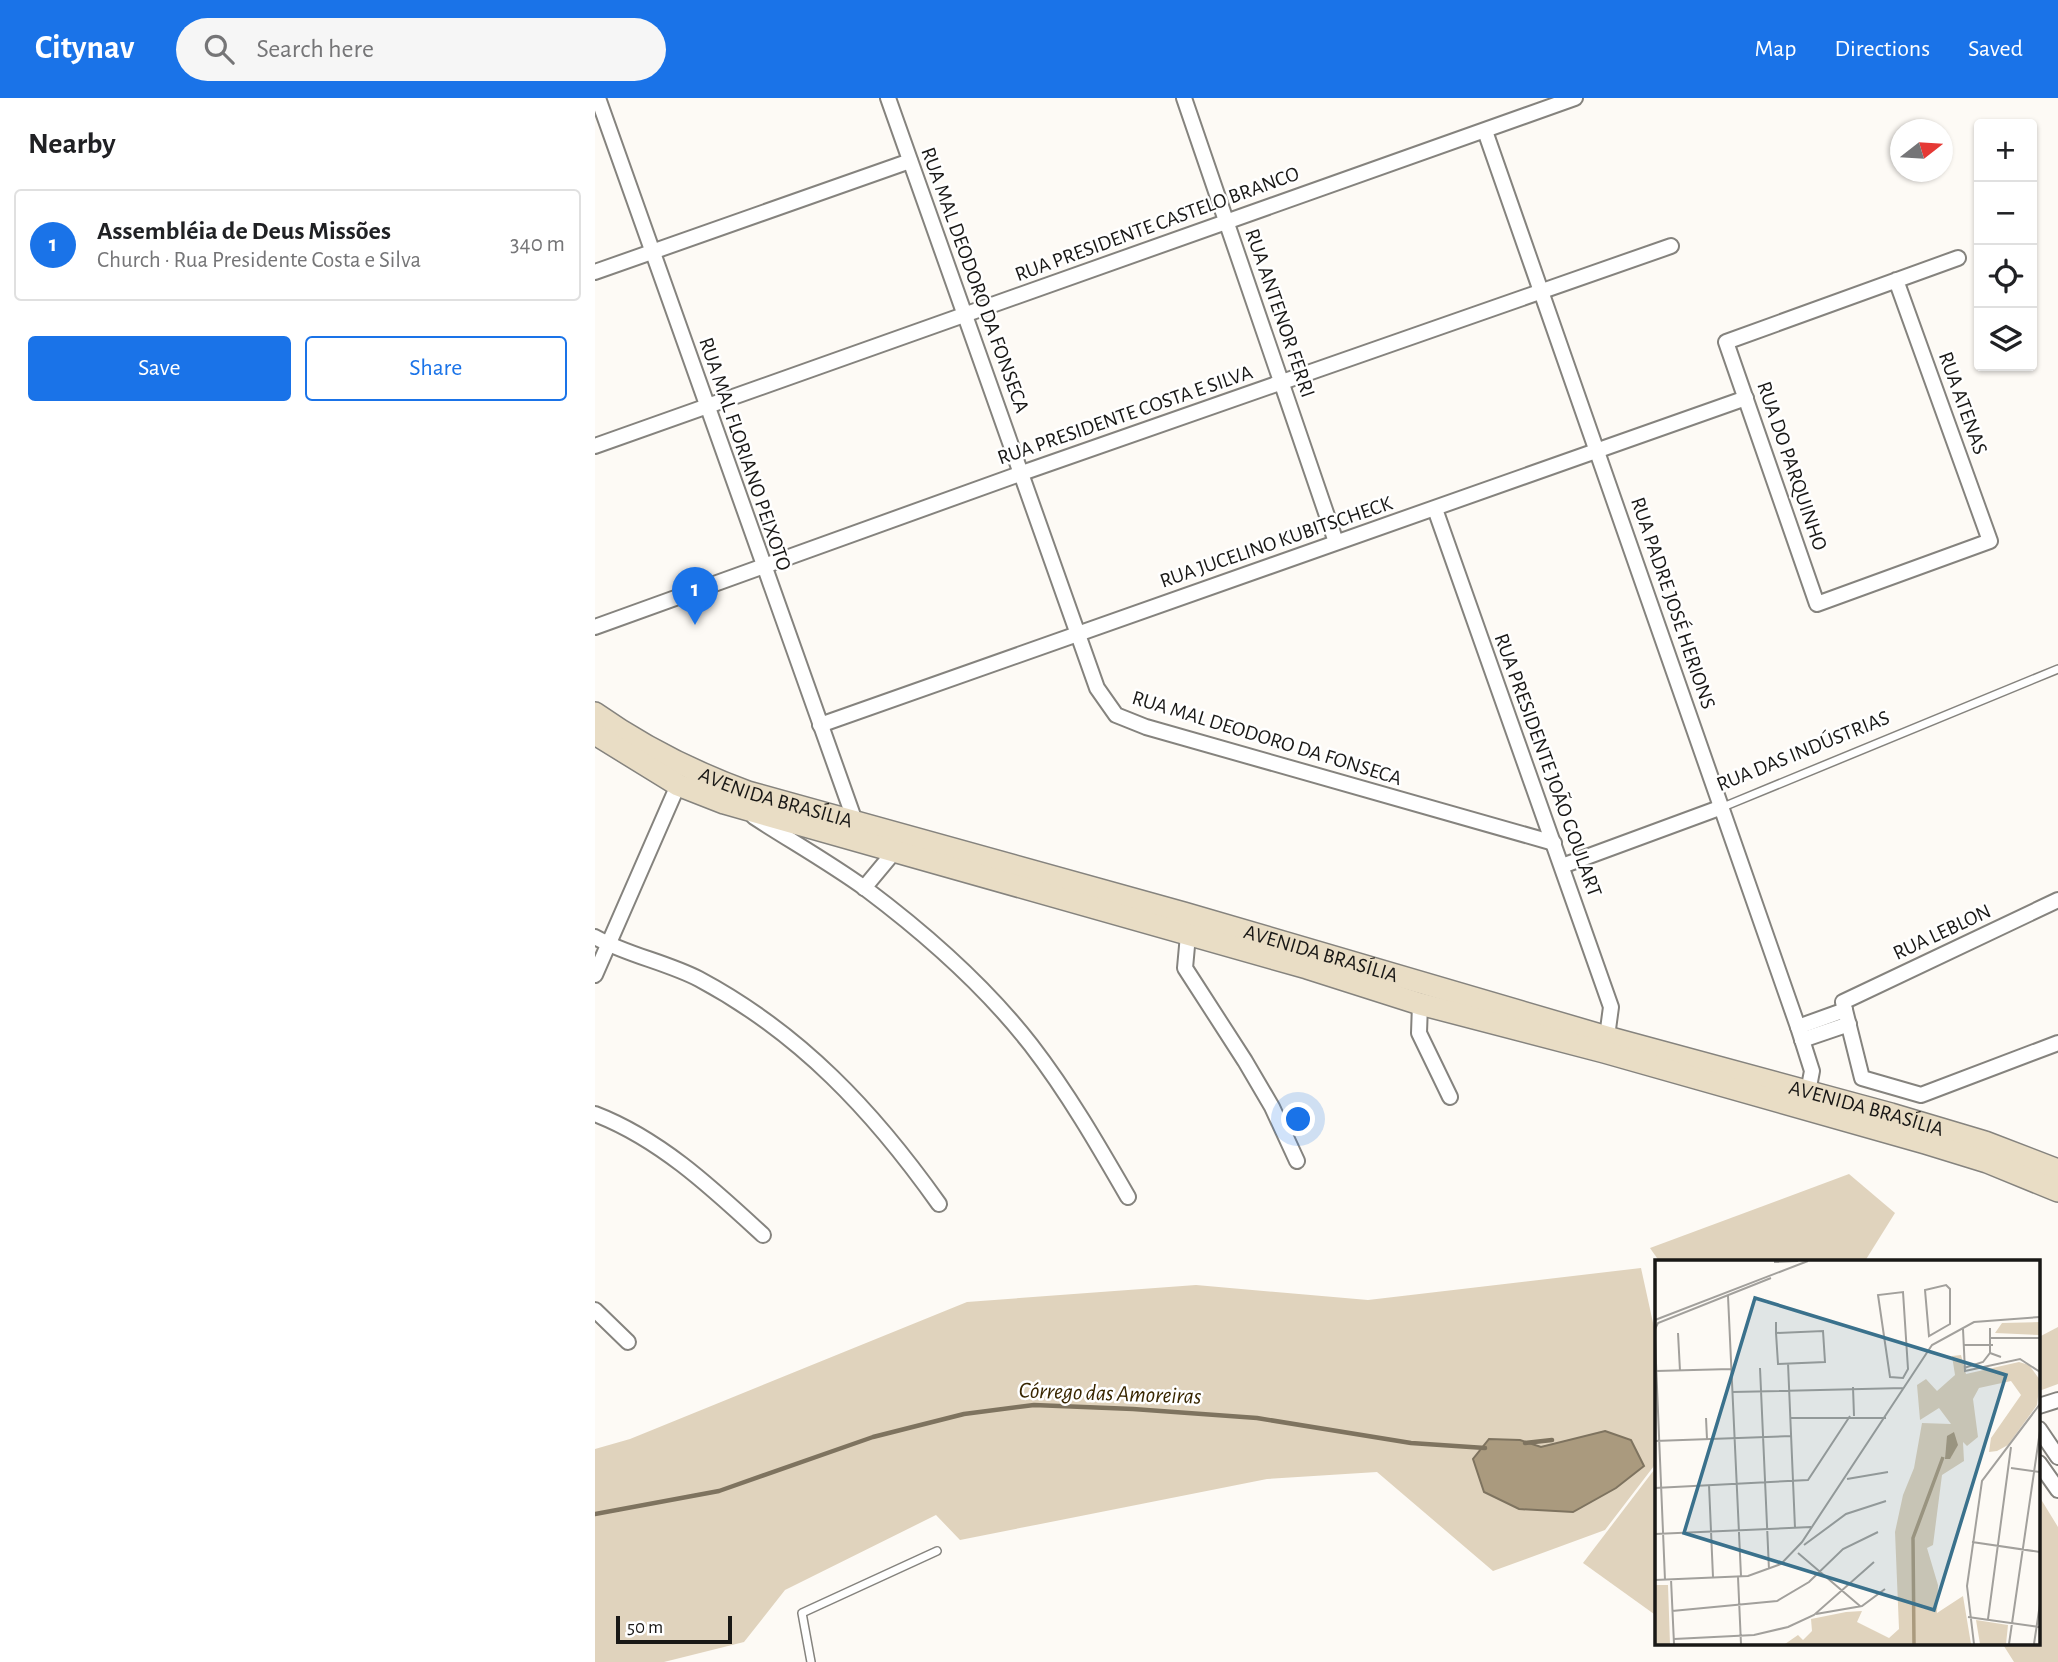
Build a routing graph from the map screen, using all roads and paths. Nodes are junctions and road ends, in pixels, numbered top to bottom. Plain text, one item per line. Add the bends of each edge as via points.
1 (598, 98) edge
2 (888, 98) edge
3 (1184, 98) edge
4 (1575, 98) edge
5 (1485, 131) junction
6 (910, 161) junction
7 (1226, 221) junction
8 (1671, 246) dead end
9 (652, 252) junction
10 (1958, 258) dead end
11 (595, 272) edge
12 (1896, 280) junction
13 (1540, 291) junction
14 (965, 314) junction
15 (1282, 382) junction
16 (1746, 398) junction
17 (706, 406) junction
18 (595, 446) edge
19 (1598, 450) junction
20 (1022, 473) junction
21 (1434, 509) junction
22 (1336, 542) junction
23 (763, 567) junction
24 (1817, 604) joint
25 (595, 627) edge
26 (1079, 634) junction
27 (2058, 669) edge
28 (595, 713) edge
29 (820, 725) junction
30 (595, 734) edge
31 (678, 785) junction
32 (1722, 807) junction
33 (739, 808) junction
34 (856, 824) junction
35 (1554, 843) junction
36 (894, 852) junction
37 (1562, 866) junction
38 (864, 888) junction
39 (2058, 900) edge
40 (1188, 935) junction
41 (602, 941) edge
42 (595, 975) edge
43 (1420, 1004) junction
44 (1846, 1012) junction
45 (1800, 1033) junction
46 (2058, 1043) edge
47 (1606, 1044) junction
48 (1450, 1097) dead end
49 (1806, 1100) junction
50 (595, 1114) edge
51 (1297, 1161) dead end
52 (2058, 1170) edge
53 (2058, 1191) edge
54 (1128, 1197) dead end
55 (939, 1203) dead end
56 (762, 1235) dead end
57 (595, 1310) edge
58 (628, 1342) dead end
59 (2058, 1400) edge
60 (2041, 1405) edge
61 (2041, 1432) edge
62 (2058, 1457) edge
63 (2041, 1466) edge
64 (2058, 1490) edge
65 (937, 1551) dead end
66 (811, 1662) edge

1 - 9 street, RUA MAL FLORIANO PEIXOTO
2 - 6 street, RUA MAL DEODORO DA FONSECA
3 - 7 street, RUA ANTENOR FERRI
4 - 5 street, RUA PRESIDENTE CASTELO BRANCO
5 - 7 street, RUA PRESIDENTE CASTELO BRANCO
5 - 13 street, RUA PADRE JOSÉ HERIONS
6 - 9 street
6 - 14 street, RUA MAL DEODORO DA FONSECA
7 - 14 street, RUA PRESIDENTE CASTELO BRANCO
7 - 15 street, RUA ANTENOR FERRI
8 - 13 street, RUA PRESIDENTE COSTA E SILVA
9 - 11 street
9 - 17 street, RUA MAL FLORIANO PEIXOTO
10 - 12 street
12 - 16 street, RUA DO PARQUINHO via 1726,342
12 - 24 street, RUA ATENAS via 1990,541
13 - 15 street, RUA PRESIDENTE COSTA E SILVA
13 - 19 street, RUA PADRE JOSÉ HERIONS
14 - 17 street, RUA PRESIDENTE CASTELO BRANCO
14 - 20 street, RUA MAL DEODORO DA FONSECA
15 - 20 street, RUA PRESIDENTE COSTA E SILVA
15 - 22 street, RUA ANTENOR FERRI
16 - 19 street, RUA JUCELINO KUBITSCHECK
16 - 24 street, RUA DO PARQUINHO
17 - 18 street, RUA PRESIDENTE CASTELO BRANCO
17 - 23 street, RUA MAL FLORIANO PEIXOTO
19 - 21 street, RUA JUCELINO KUBITSCHECK
19 - 32 street, RUA PADRE JOSÉ HERIONS
20 - 23 street, RUA PRESIDENTE COSTA E SILVA
20 - 26 street, RUA MAL DEODORO DA FONSECA
21 - 22 street, RUA JUCELINO KUBITSCHECK
21 - 35 street, RUA PRESIDENTE JOÃO GOULART
22 - 26 street, RUA JUCELINO KUBITSCHECK
23 - 25 street, RUA PRESIDENTE COSTA E SILVA
23 - 29 street, RUA MAL FLORIANO PEIXOTO
26 - 29 street, RUA JUCELINO KUBITSCHECK
26 - 35 street, RUA MAL DEODORO DA FONSECA via 1097,688 1117,715
27 - 32 lane, RUA DAS INDÚSTRIAS
28 - 34 main road, AVENIDA BRASÍLIA via 649,748 709,778
29 - 34 street, RUA MAL FLORIANO PEIXOTO
30 - 31 main road, AVENIDA BRASÍLIA
31 - 33 main road, AVENIDA BRASÍLIA
31 - 41 street
32 - 37 street, RUA DAS INDÚSTRIAS
32 - 45 street, RUA PADRE JOSÉ HERIONS
33 - 36 main road, AVENIDA BRASÍLIA
33 - 38 street
34 - 47 main road, AVENIDA BRASÍLIA via 1184,913
35 - 37 street, RUA PRESIDENTE JOÃO GOULART
36 - 38 street
36 - 40 main road, AVENIDA BRASÍLIA
37 - 47 street, RUA PRESIDENTE JOÃO GOULART via 1611,1007
38 - 54 street via 930,940 1030,1044 1072,1102
39 - 44 street, RUA LEBLON
40 - 43 main road, AVENIDA BRASÍLIA
40 - 51 street via 1185,968 1272,1107
41 - 42 street
41 - 55 street via 696,978 782,1034 858,1101
43 - 47 main road, AVENIDA BRASÍLIA
43 - 48 street via 1419,1032
44 - 45 street, RUA LEBLON
44 - 46 street via 1862,1078 1921,1095
45 - 49 street, RUA PADRE JOSÉ HERIONS via 1812,1071
47 - 49 main road, AVENIDA BRASÍLIA
49 - 52 main road, AVENIDA BRASÍLIA via 1985,1142
49 - 53 main road, AVENIDA BRASÍLIA
50 - 56 street via 626,1127 681,1163
57 - 58 street
59 - 60 street
61 - 62 street
63 - 64 street
65 - 66 lane via 802,1613

